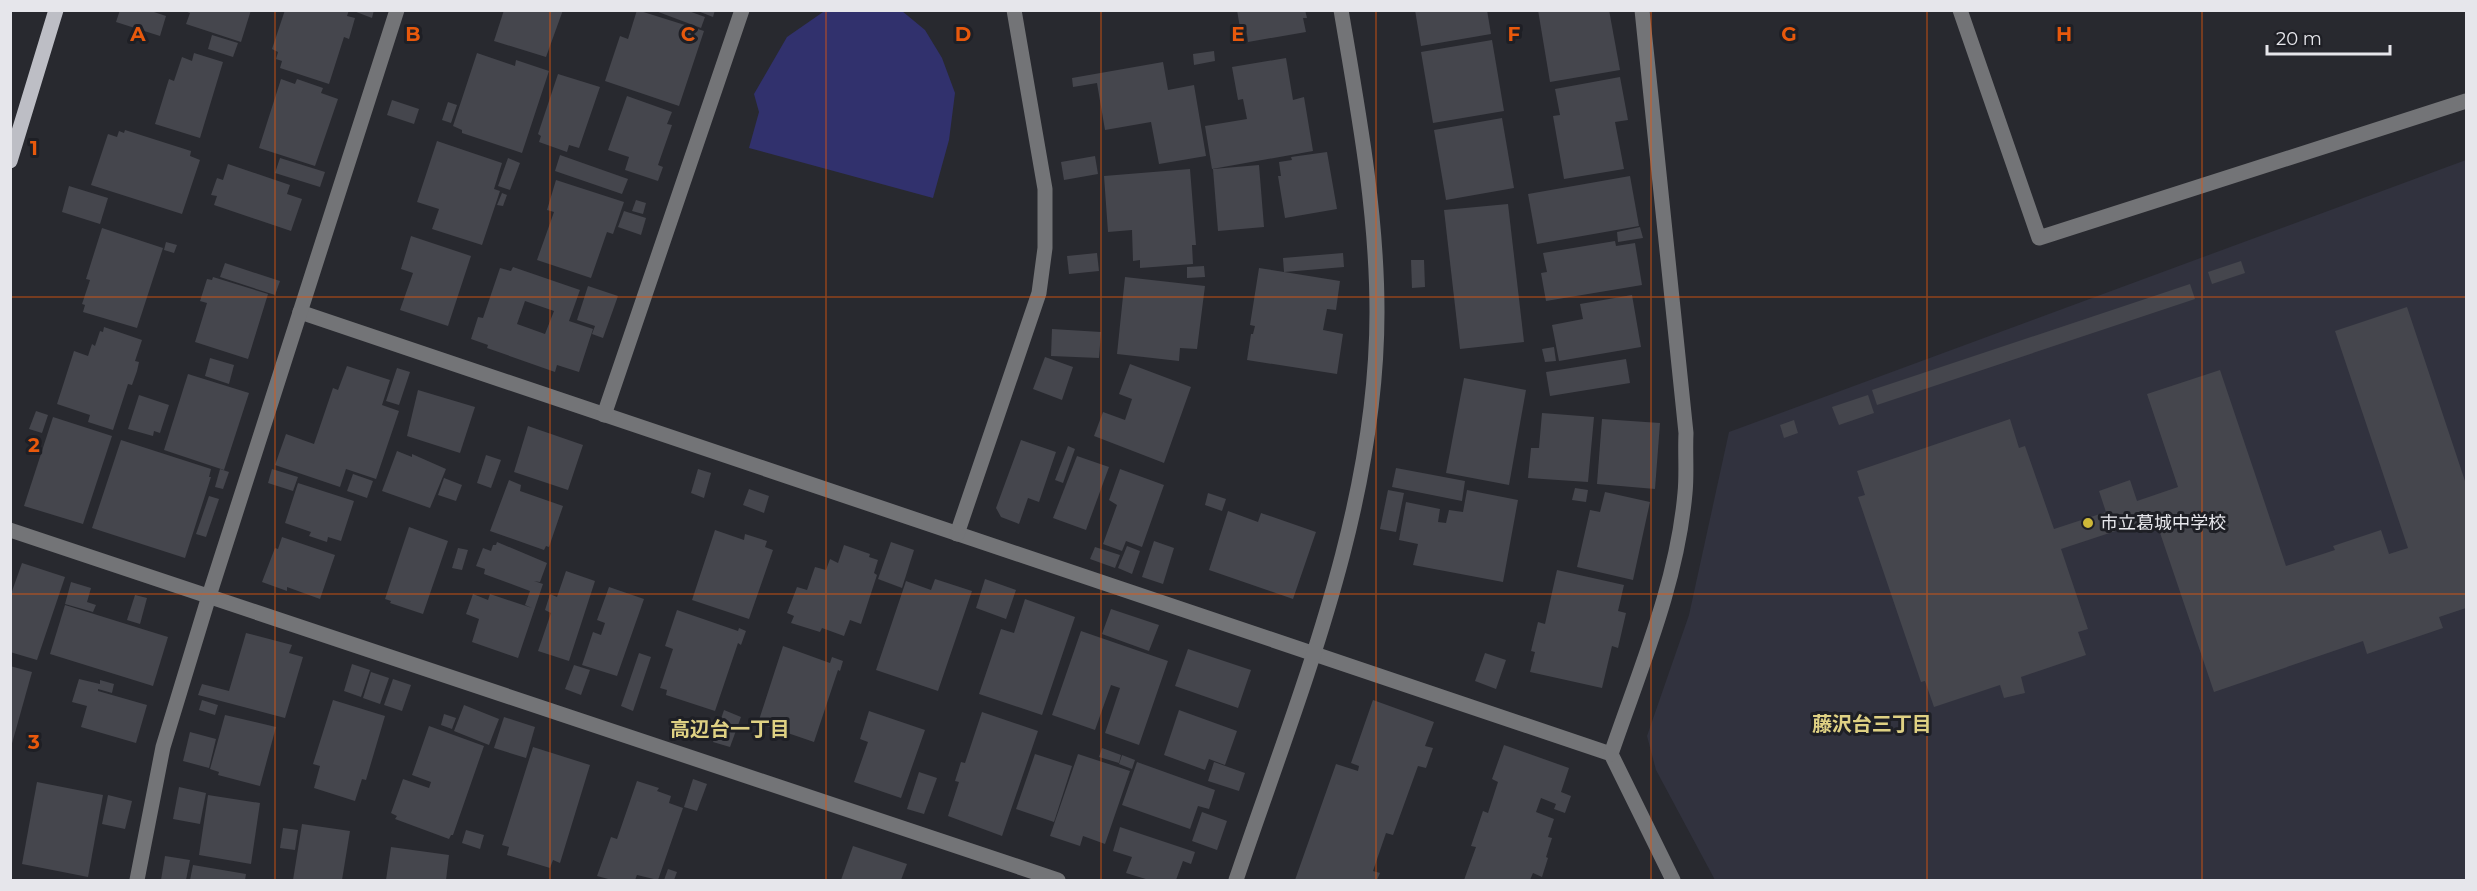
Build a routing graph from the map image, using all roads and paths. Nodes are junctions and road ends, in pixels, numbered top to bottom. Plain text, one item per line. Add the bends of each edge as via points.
1 (56, 10) edge
2 (397, 10) edge
3 (742, 10) edge
4 (1014, 10) edge
5 (1341, 10) edge
6 (1642, 10) edge
7 (1960, 10) edge
8 (2466, 101) edge
9 (10, 161) edge
10 (300, 312) junction
11 (604, 415) junction
12 (10, 530) edge
13 (957, 534) junction
14 (209, 596) junction
15 (1313, 654) junction
16 (1611, 754) junction
17 (136, 880) edge
18 (1058, 880) edge
19 (1236, 880) edge
20 (1673, 880) edge

1 - 9 main road
2 - 10 street
3 - 11 street
4 - 13 street via 1045,189 1045,248 1039,293
5 - 15 street via 1368,171 1377,312 1364,460 1350,529
6 - 16 street via 1686,433 1685,492 1674,562
7 - 8 street via 2039,238
10 - 11 street
10 - 14 street
11 - 13 street
12 - 14 street
13 - 15 street
14 - 17 street via 163,747
14 - 18 street
15 - 16 street
15 - 19 street
16 - 20 street

